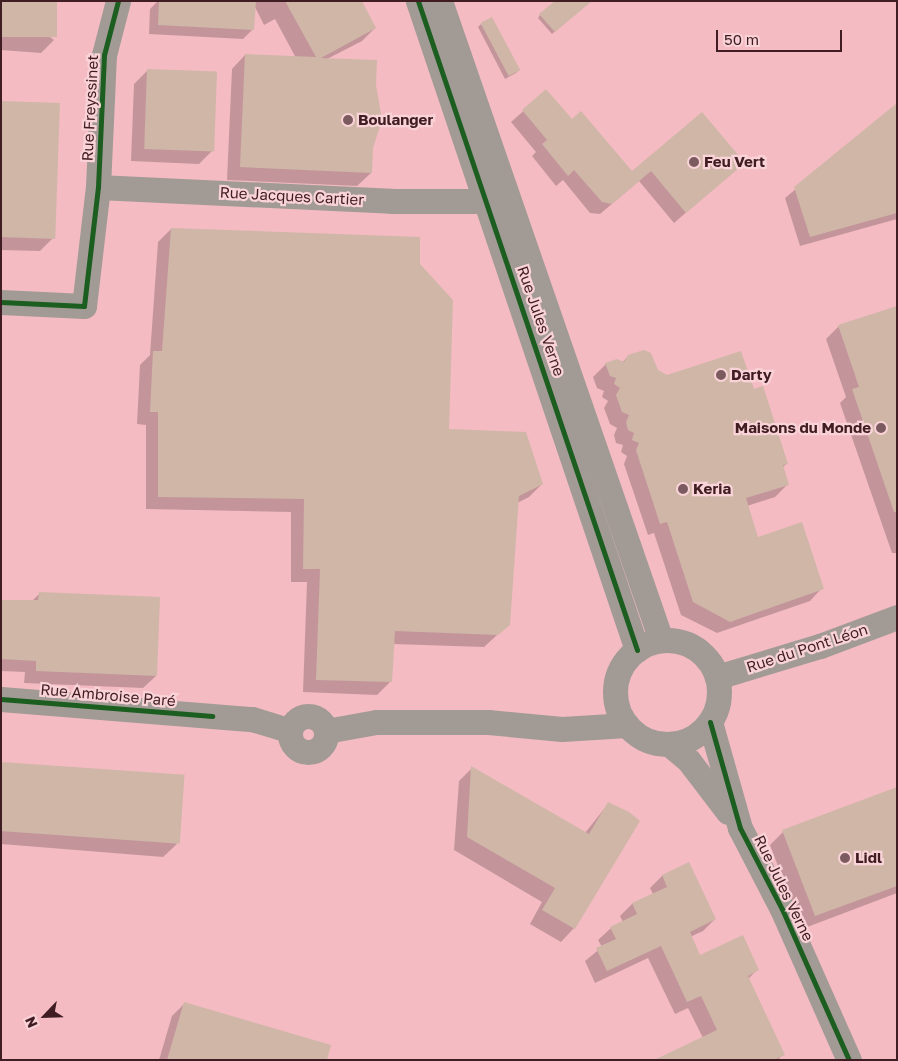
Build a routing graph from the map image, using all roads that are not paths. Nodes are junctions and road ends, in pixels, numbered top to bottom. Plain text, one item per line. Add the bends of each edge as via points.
1 (118, 1) edge
2 (418, 1) edge
3 (440, 1) edge
4 (98, 188) junction
5 (486, 201) junction
6 (1, 302) edge
7 (897, 617) edge
8 (661, 640) junction
9 (637, 650) junction
10 (717, 677) junction
11 (616, 689) junction
12 (1, 699) edge
13 (710, 722) junction
14 (627, 725) junction
15 (562, 729) junction
16 (670, 744) junction
17 (740, 828) junction
18 (849, 1060) edge

1 - 4 street, Rue Freyssinet via 104,55
2 - 5 street, Rue Jules Verne
3 - 8 street, Rue Jules Verne
4 - 5 street, Rue Jacques Cartier via 391,201
4 - 6 street, Rue Freyssinet via 84,306
5 - 9 street, Rue Jules Verne
7 - 10 street, Rue du Pont Léon via 820,646
8 - 9 street
8 - 10 street via 682,642 694,648 704,655
9 - 11 street via 619,672
10 - 13 street via 717,708
11 - 14 street via 620,714
11 - 15 street via 595,710
12 - 15 street, Rue Ambroise Paré via 252,719 289,730 296,719 308,715 320,720 326,730 376,722 488,722
13 - 16 street via 685,741
13 - 17 street, Rue Jules Verne
14 - 15 street
14 - 16 street via 654,742
16 - 17 street, Rue Jules Verne via 689,761
17 - 18 street, Rue Jules Verne via 782,909

